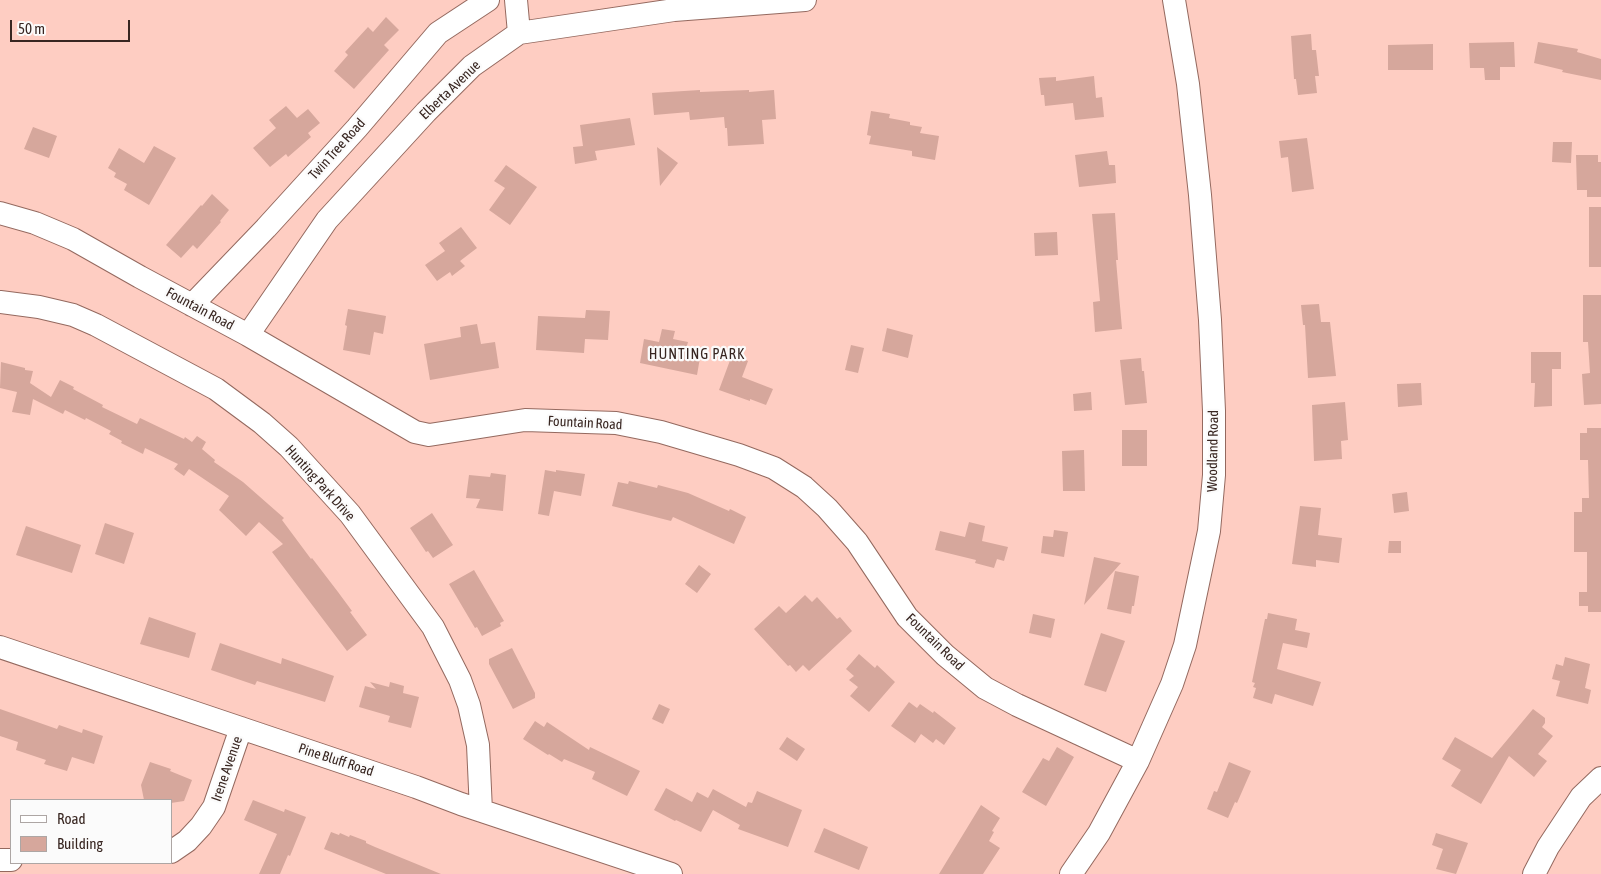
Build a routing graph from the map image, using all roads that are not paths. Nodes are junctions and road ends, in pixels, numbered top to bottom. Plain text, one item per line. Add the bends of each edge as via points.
1 (488, 0) edge
2 (516, 0) edge
3 (805, 0) edge
4 (1174, 0) edge
5 (518, 33) junction
6 (0, 213) edge
7 (0, 302) edge
8 (192, 305) junction
9 (248, 335) junction
10 (0, 647) edge
11 (241, 728) junction
12 (1138, 761) junction
13 (1601, 778) edge
14 (481, 811) junction
15 (172, 851) edge
16 (671, 874) edge
17 (1071, 874) edge
18 (1534, 874) edge

1 - 8 street, Twin Tree Road via 438,34 266,228
2 - 5 street
3 - 5 street, Elberta Avenue via 674,10
4 - 12 street, Woodland Road via 1188,84 1202,214 1210,320 1214,475 1209,531 1185,645 1172,684
5 - 9 street, Elberta Avenue via 472,66 327,220
6 - 8 street, Fountain Road via 73,239
7 - 14 street, Hunting Park Drive via 73,314 216,389 289,447 350,514 433,626 469,704 478,745
8 - 9 street, Fountain Road
9 - 12 street, Fountain Road via 415,432 429,436 525,420 616,423 661,432 774,468 804,486 827,508 857,542 907,616 945,655 985,688
10 - 11 street, Pine Bluff Road
11 - 14 street, Pine Bluff Road
11 - 15 street, Irene Avenue via 214,807 187,841
12 - 17 street, Woodland Road via 1099,833
13 - 18 street via 1581,797
14 - 16 street, Pine Bluff Road

